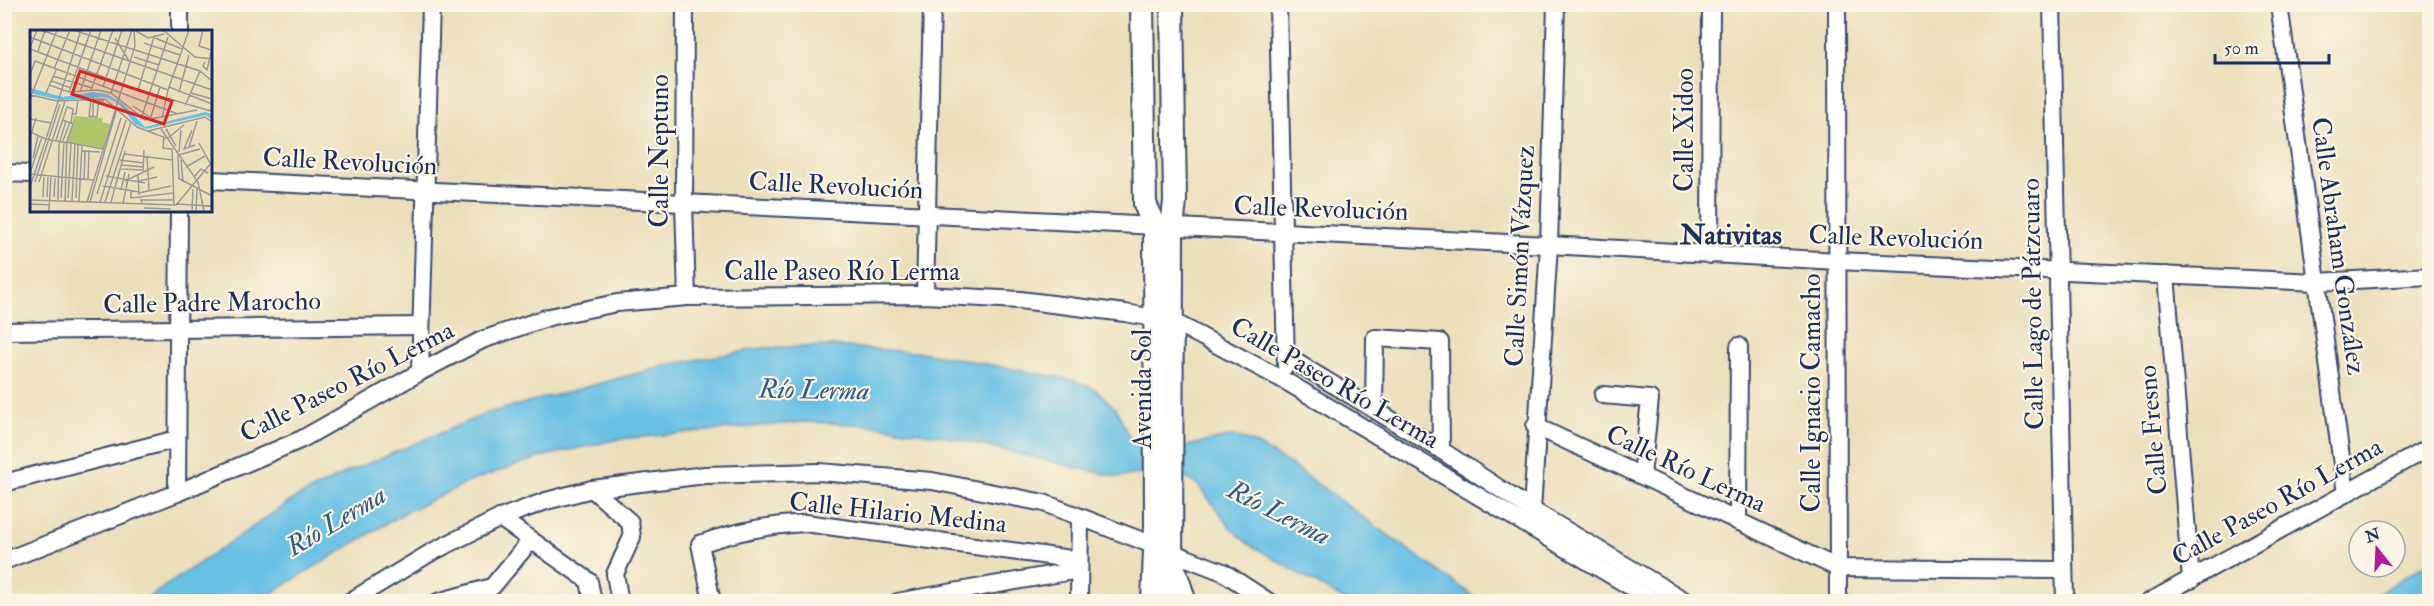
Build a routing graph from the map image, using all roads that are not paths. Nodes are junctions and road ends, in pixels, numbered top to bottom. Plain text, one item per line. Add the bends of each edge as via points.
1 (180, 4) edge
2 (430, 4) edge
3 (685, 4) edge
4 (932, 4) edge
5 (1142, 4) edge
6 (1172, 4) edge
7 (1278, 4) edge
8 (1556, 4) edge
9 (1711, 4) edge
10 (1837, 4) edge
11 (2052, 4) edge
12 (2279, 4) edge
13 (180, 30) edge
14 (4, 173) edge
15 (30, 174) edge
16 (212, 180) edge
17 (425, 191) junction
18 (684, 204) junction
19 (178, 212) edge
20 (927, 216) junction
21 (1163, 228) junction
22 (1283, 233) junction
23 (1548, 245) junction
24 (1710, 255) junction
25 (1837, 261) junction
26 (2057, 270) junction
27 (2166, 275) junction
28 (2430, 276) edge
29 (2317, 282) junction
30 (925, 295) junction
31 (687, 297) junction
32 (1163, 319) junction
33 (421, 326) junction
34 (178, 328) junction
35 (4, 331) edge
36 (1739, 346) dead end
37 (420, 372) junction
38 (1603, 394) dead end
39 (1374, 408) junction
40 (1535, 426) junction
41 (177, 439) junction
42 (2430, 447) edge
43 (1441, 450) junction
44 (1642, 476) junction
45 (4, 483) edge
46 (592, 489) junction
47 (177, 493) junction
48 (2346, 494) junction
49 (1532, 510) junction
50 (1080, 516) junction
51 (500, 518) junction
52 (1738, 522) junction
53 (1163, 537) junction
54 (531, 540) junction
55 (4, 561) edge
56 (1078, 565) junction
57 (1838, 568) junction
58 (2064, 570) junction
59 (615, 574) junction
60 (2191, 580) junction
61 (589, 581) junction
62 (494, 594) edge
63 (349, 602) edge
64 (438, 602) edge
65 (593, 602) edge
66 (620, 602) edge
67 (712, 602) edge
68 (897, 602) edge
69 (1079, 602) edge
70 (1153, 602) edge
71 (1172, 602) edge
72 (1188, 602) edge
73 (1269, 602) edge
74 (1656, 602) edge
75 (1687, 602) edge
76 (1838, 602) edge
77 (2065, 602) edge
78 (2149, 602) edge

1 - 13 street
2 - 17 street
3 - 18 street, Calle Neptuno
4 - 20 street
5 - 21 street via 1145,204
6 - 21 street via 1175,201
7 - 22 street
8 - 23 street, Calle Simón Vázquez
9 - 24 street, Calle Xidoo
10 - 25 street, Calle Ignacio Camacho
11 - 26 street, Calle Lago de Pátzcuaro
12 - 29 street, Calle Abraham González
14 - 15 street
16 - 17 street, Calle Revolución
17 - 18 street, Calle Revolución
17 - 33 street
18 - 20 street, Calle Revolución
18 - 31 street, Calle Neptuno
19 - 34 street
20 - 21 street, Calle Revolución
20 - 30 street
21 - 22 street, Calle Revolución
21 - 32 street, Avenida Sol
22 - 23 street, Calle Revolución
22 - 39 street via 1286,362
23 - 24 street, Calle Revolución
23 - 40 street, Calle Simón Vázquez
24 - 25 street, Calle Revolución
25 - 26 street, Calle Revolución
25 - 57 street, Calle Ignacio Camacho
26 - 27 street, Calle Revolución
26 - 58 street, Calle Lago de Pátzcuaro
27 - 29 street, Calle Revolución
27 - 60 street, Calle Fresno
28 - 29 street, Calle Revolución
29 - 48 street, Calle Abraham González
30 - 31 street, Calle Paseo Río Lerma
30 - 32 street, Calle Paseo Río Lerma via 1020,300
31 - 37 street, Calle Paseo Río Lerma via 617,303 549,317 482,340
32 - 53 street, Avenida Sol
32 - 74 street, Calle Paseo Río Lerma via 1287,382
33 - 34 street, Calle Padre Marocho
33 - 37 street
34 - 35 street, Calle Padre Marocho
34 - 41 street
36 - 52 street
37 - 47 street, Calle Paseo Río Lerma via 302,439
38 - 44 street via 1650,399
39 - 43 street
39 - 43 street via 1375,338 1440,342
40 - 44 street, Calle Río Lerma
40 - 49 street, Calle Simón Vázquez
41 - 45 street
41 - 47 street
42 - 48 street, Calle Paseo Río Lerma
43 - 49 street
44 - 52 street, Calle Río Lerma
46 - 50 street via 705,475 819,472 932,481 1044,503
46 - 51 street
46 - 59 street via 630,522 632,537
47 - 55 street, Calle Paseo Río Lerma
48 - 60 street, Calle Paseo Río Lerma
49 - 75 street
50 - 53 street
50 - 56 street
51 - 54 street
51 - 63 street via 430,553
52 - 57 street, Calle Río Lerma
53 - 70 street
53 - 71 street
53 - 72 street
53 - 73 street
54 - 61 street
54 - 62 street
56 - 67 street, Calle Hilario Medina via 805,523 770,525 700,544
56 - 68 street
56 - 69 street
57 - 58 street, Calle Río Lerma
57 - 76 street, Calle Ignacio Camacho
58 - 77 street, Calle Lago de Pátzcuaro
59 - 61 street
59 - 66 street
60 - 78 street, Calle Paseo Río Lerma
61 - 65 street
62 - 64 street

